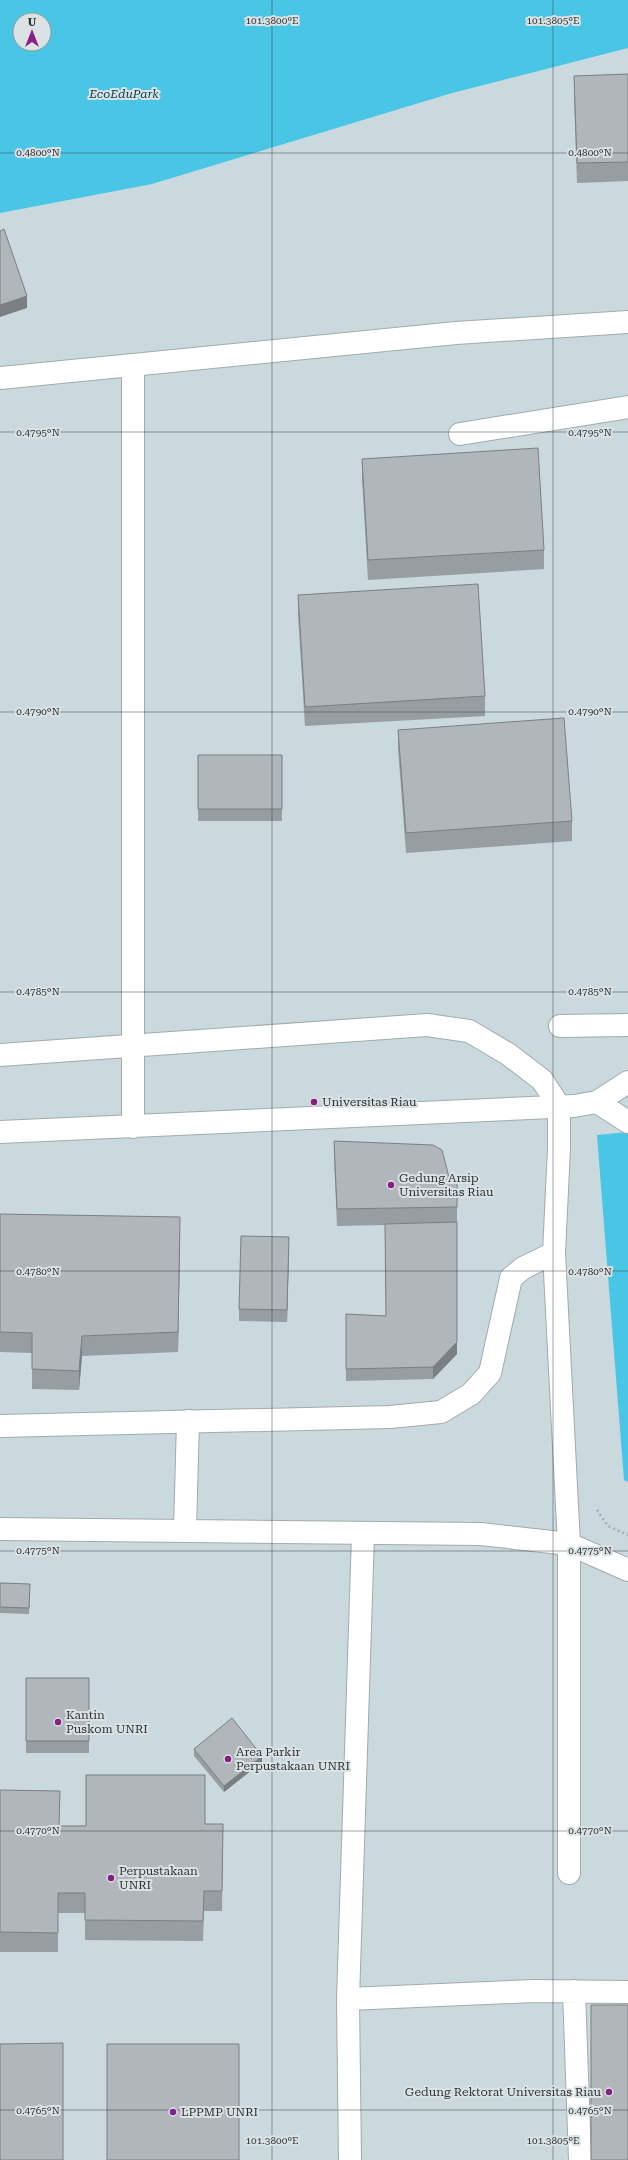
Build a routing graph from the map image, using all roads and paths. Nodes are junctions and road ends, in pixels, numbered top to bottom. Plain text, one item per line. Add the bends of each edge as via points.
1 (628, 322) edge
2 (133, 366) junction
3 (0, 378) edge
4 (628, 407) edge
5 (460, 434) dead end
6 (628, 1025) edge
7 (560, 1026) dead end
8 (132, 1046) junction
9 (0, 1055) edge
10 (628, 1082) edge
11 (597, 1102) junction
12 (559, 1106) junction
13 (628, 1122) edge
14 (133, 1127) junction
15 (0, 1132) edge
16 (554, 1253) junction
17 (188, 1421) junction
18 (0, 1426) edge
19 (0, 1529) edge
20 (185, 1530) junction
21 (363, 1534) junction
22 (569, 1544) junction
23 (628, 1570) edge
24 (569, 1873) dead end
25 (574, 1991) junction
26 (628, 1992) edge
27 (348, 1999) junction
28 (350, 2160) edge
29 (580, 2160) edge

1 - 2 lane via 456,333
2 - 3 lane
2 - 8 lane
4 - 5 lane
6 - 7 lane
8 - 9 lane
8 - 12 lane via 427,1025 469,1031 508,1054 542,1080
8 - 14 lane
10 - 11 lane
11 - 12 lane
11 - 13 lane
12 - 14 lane
12 - 16 lane
14 - 15 lane
16 - 17 lane via 523,1268 511,1278 490,1373 471,1394 441,1412 390,1417
16 - 22 lane
17 - 18 lane
17 - 20 lane
19 - 20 lane
20 - 21 lane
21 - 22 lane via 481,1534
21 - 27 lane
22 - 23 lane
22 - 24 lane
25 - 26 lane
25 - 27 lane
25 - 29 lane
27 - 28 lane

